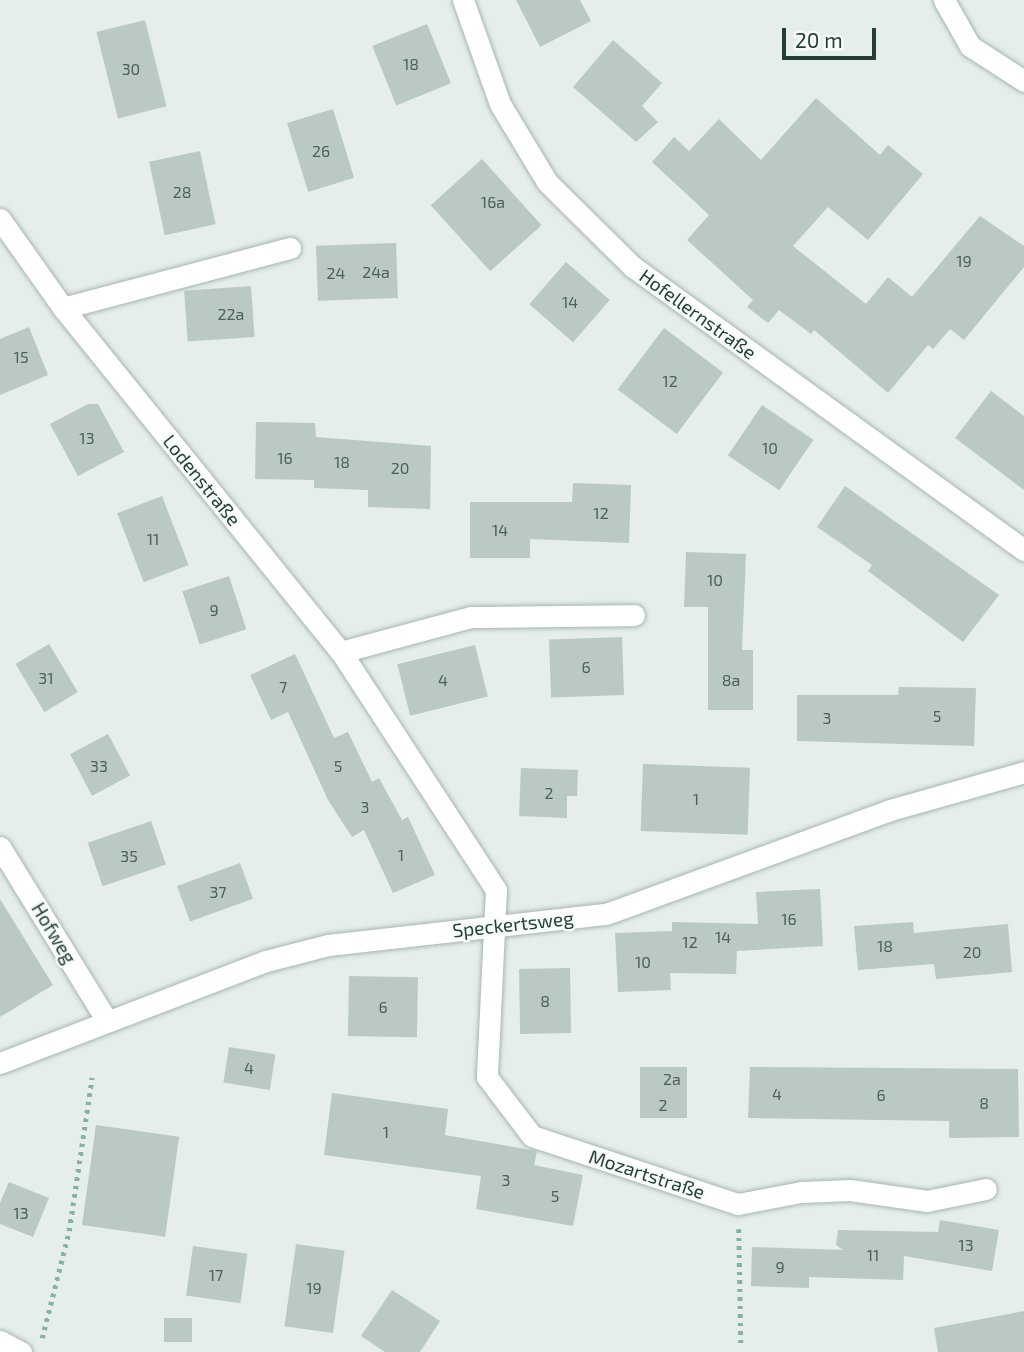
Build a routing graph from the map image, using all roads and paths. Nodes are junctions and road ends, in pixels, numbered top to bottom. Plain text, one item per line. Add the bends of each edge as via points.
1 (463, 0) edge
2 (944, 0) edge
3 (1024, 81) edge
4 (0, 219) edge
5 (290, 248) dead end
6 (63, 308) junction
7 (1024, 550) edge
8 (634, 615) dead end
9 (341, 652) junction
10 (1024, 772) edge
11 (0, 847) edge
12 (495, 925) junction
13 (107, 1021) junction
14 (0, 1063) edge
15 (92, 1078) dead end
16 (986, 1189) dead end
17 (738, 1204) junction
18 (0, 1341) edge
19 (741, 1344) dead end
20 (44, 1345) dead end
21 (21, 1352) edge

1 - 7 street, Hofellernstraße via 500,104 547,182 633,267
2 - 3 street via 970,46
4 - 6 street, Lodenstraße
5 - 6 street
6 - 9 street, Lodenstraße
8 - 9 street via 471,617
9 - 12 street, Lodenstraße via 496,890
10 - 12 street, Speckertsweg via 890,810 606,914
11 - 13 street, Hofweg
12 - 13 street, Speckertsweg via 328,945 266,961
12 - 17 street, Mozartstraße via 486,1077 532,1136
13 - 14 street, Speckertsweg
15 - 20 path via 69,1231
16 - 17 street, Mozartstraße via 927,1201 850,1190 801,1192
17 - 19 path
18 - 21 street

